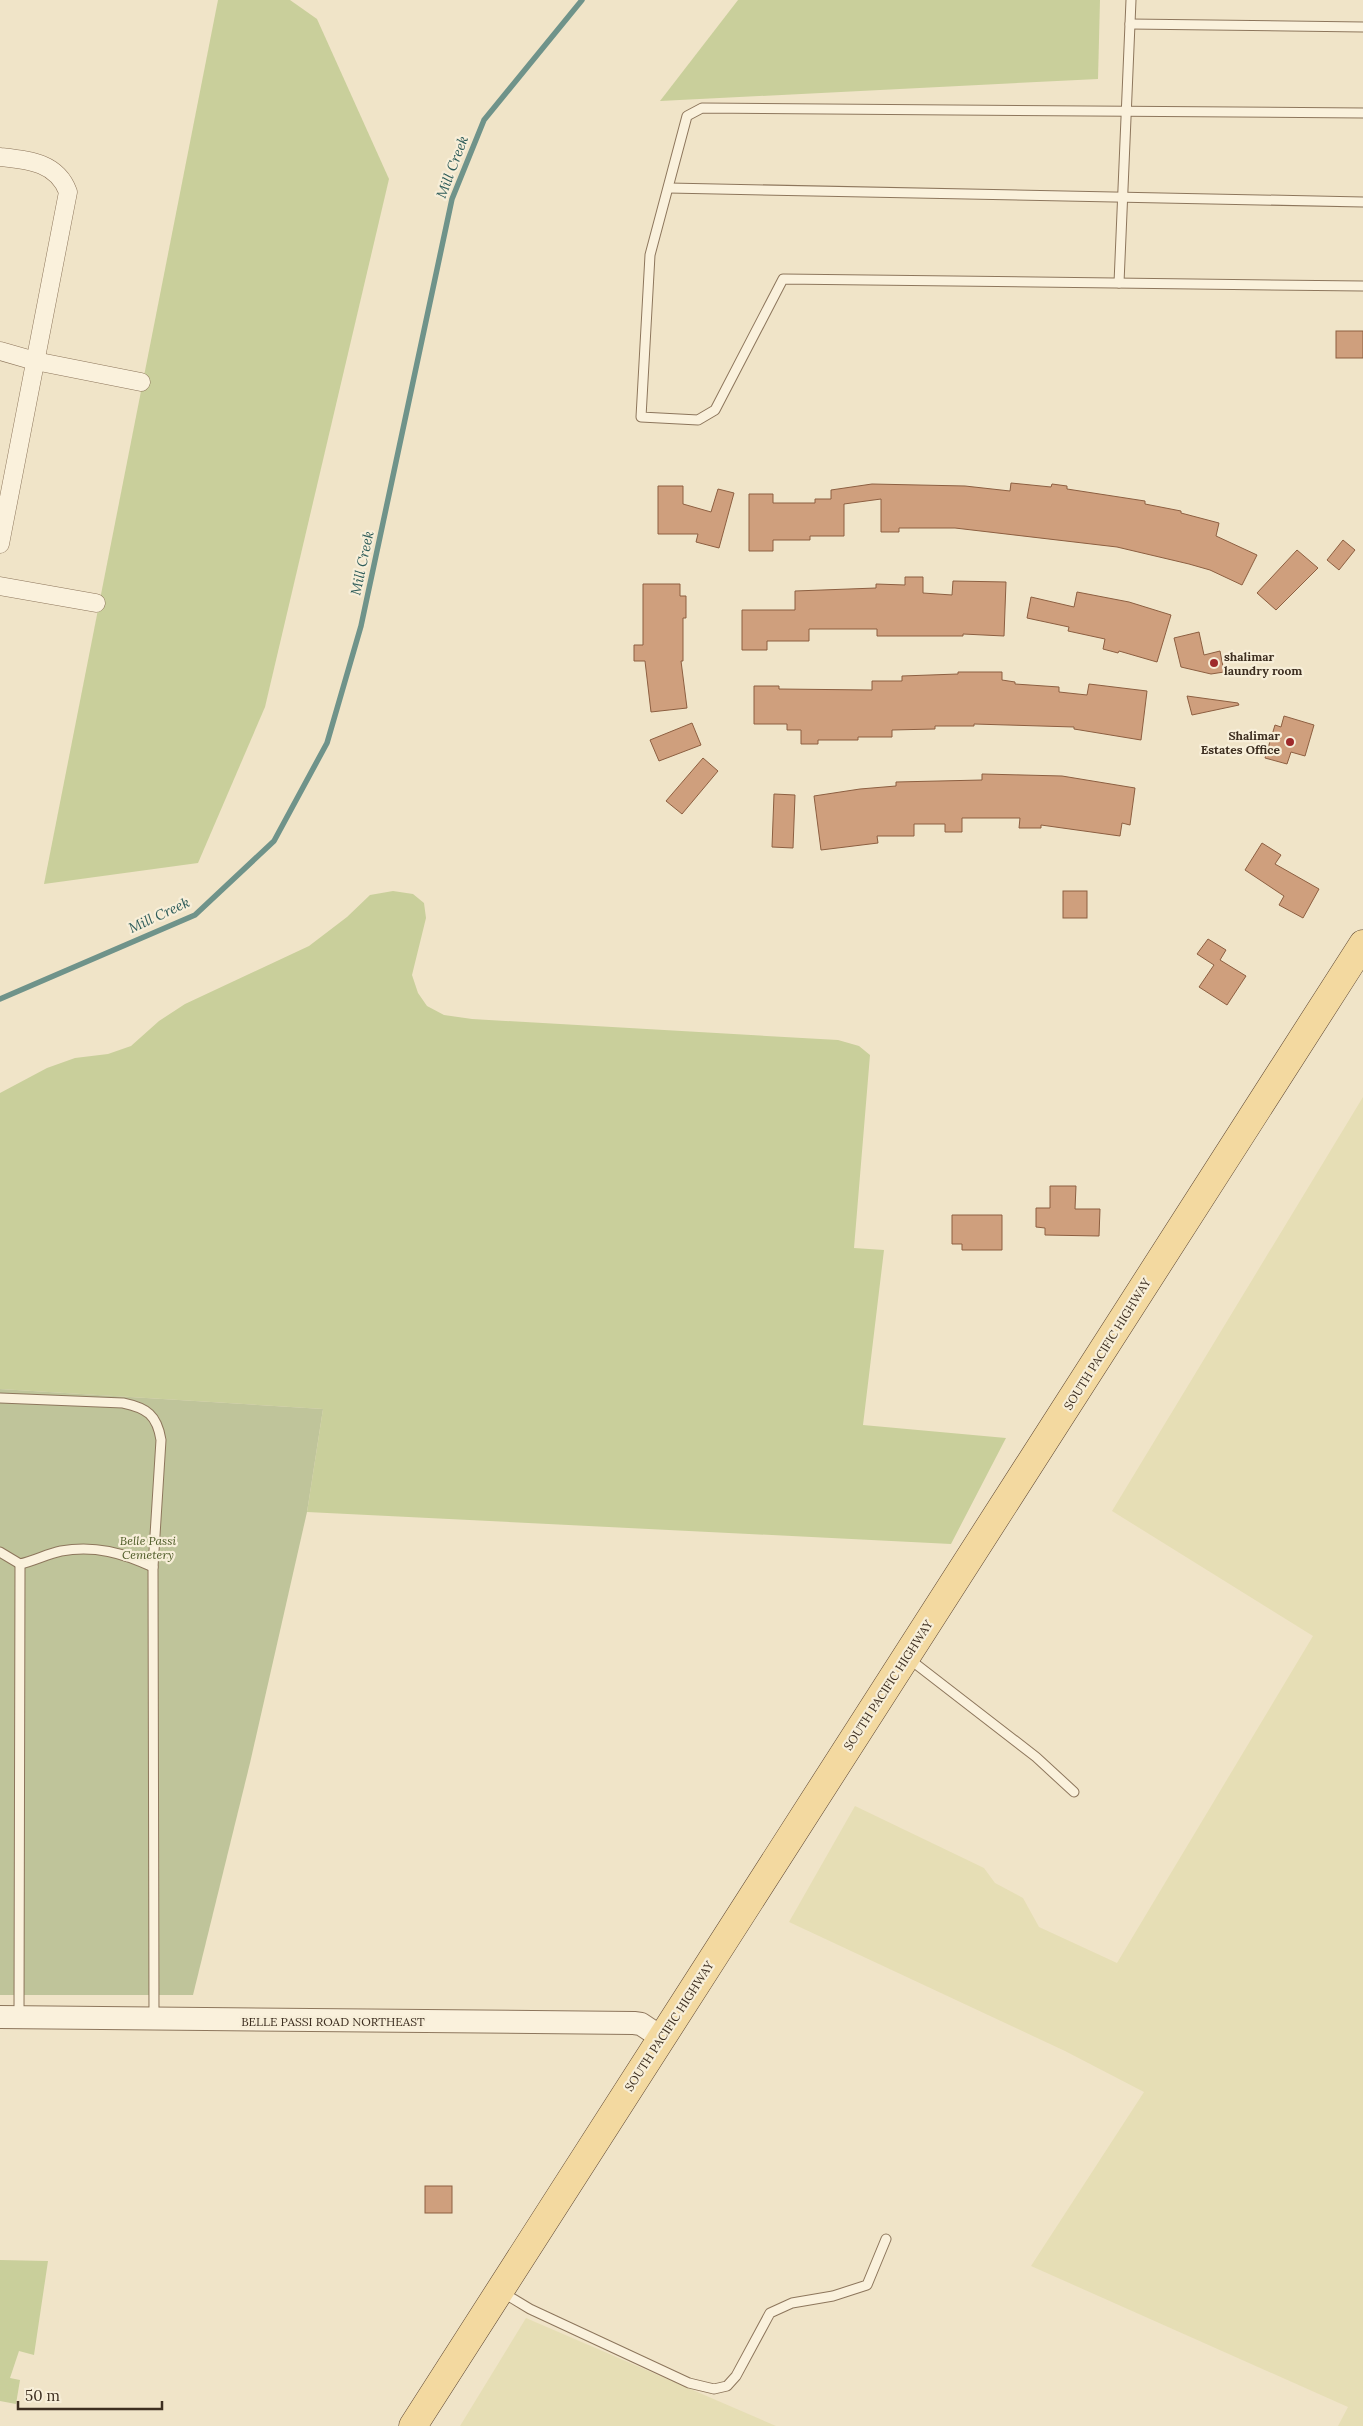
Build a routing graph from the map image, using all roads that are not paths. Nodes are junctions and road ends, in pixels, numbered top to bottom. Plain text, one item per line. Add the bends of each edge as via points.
1 (1131, 0) edge
2 (1130, 24) junction
3 (1363, 27) edge
4 (1126, 111) junction
5 (1363, 113) edge
6 (0, 158) edge
7 (669, 188) junction
8 (1123, 197) junction
9 (1363, 202) edge
10 (1119, 284) junction
11 (1363, 286) edge
12 (0, 351) edge
13 (35, 361) junction
14 (0, 364) edge
15 (141, 382) dead end
16 (6, 480) edge
17 (0, 544) edge
18 (0, 586) edge
19 (96, 603) dead end
20 (1363, 944) edge
21 (0, 1398) edge
22 (0, 1552) edge
23 (20, 1564) junction
24 (154, 1567) junction
25 (906, 1656) junction
26 (1074, 1792) dead end
27 (10, 2017) edge
28 (154, 2019) junction
29 (662, 2038) junction
30 (886, 2239) dead end
31 (500, 2291) junction
32 (413, 2426) edge

1 - 2 lane
2 - 3 lane
2 - 4 lane
4 - 5 lane
4 - 7 lane via 702,108 687,116
4 - 8 lane
6 - 13 street via 40,164 53,170 63,179 68,192
7 - 8 lane
7 - 10 lane via 650,255 641,417 698,420 715,410 783,279
8 - 9 lane
8 - 10 lane
10 - 11 lane
12 - 13 street
13 - 14 street
13 - 15 street
13 - 16 street
16 - 17 street
18 - 19 street
20 - 25 main road, SOUTH PACIFIC HIGHWAY
21 - 24 lane via 123,1403 140,1406 153,1416 161,1440
22 - 23 lane
23 - 24 lane via 80,1549 107,1550
23 - 27 lane
24 - 28 lane
25 - 26 lane via 1036,1757
25 - 29 main road, SOUTH PACIFIC HIGHWAY
27 - 28 street, BELLE PASSI ROAD NORTHEAST
28 - 29 street, BELLE PASSI ROAD NORTHEAST via 641,2024
29 - 31 main road, SOUTH PACIFIC HIGHWAY
30 - 31 lane via 867,2285 833,2296 792,2303 770,2313 736,2376 727,2386 714,2389 689,2383 530,2309
31 - 32 main road, SOUTH PACIFIC HIGHWAY

